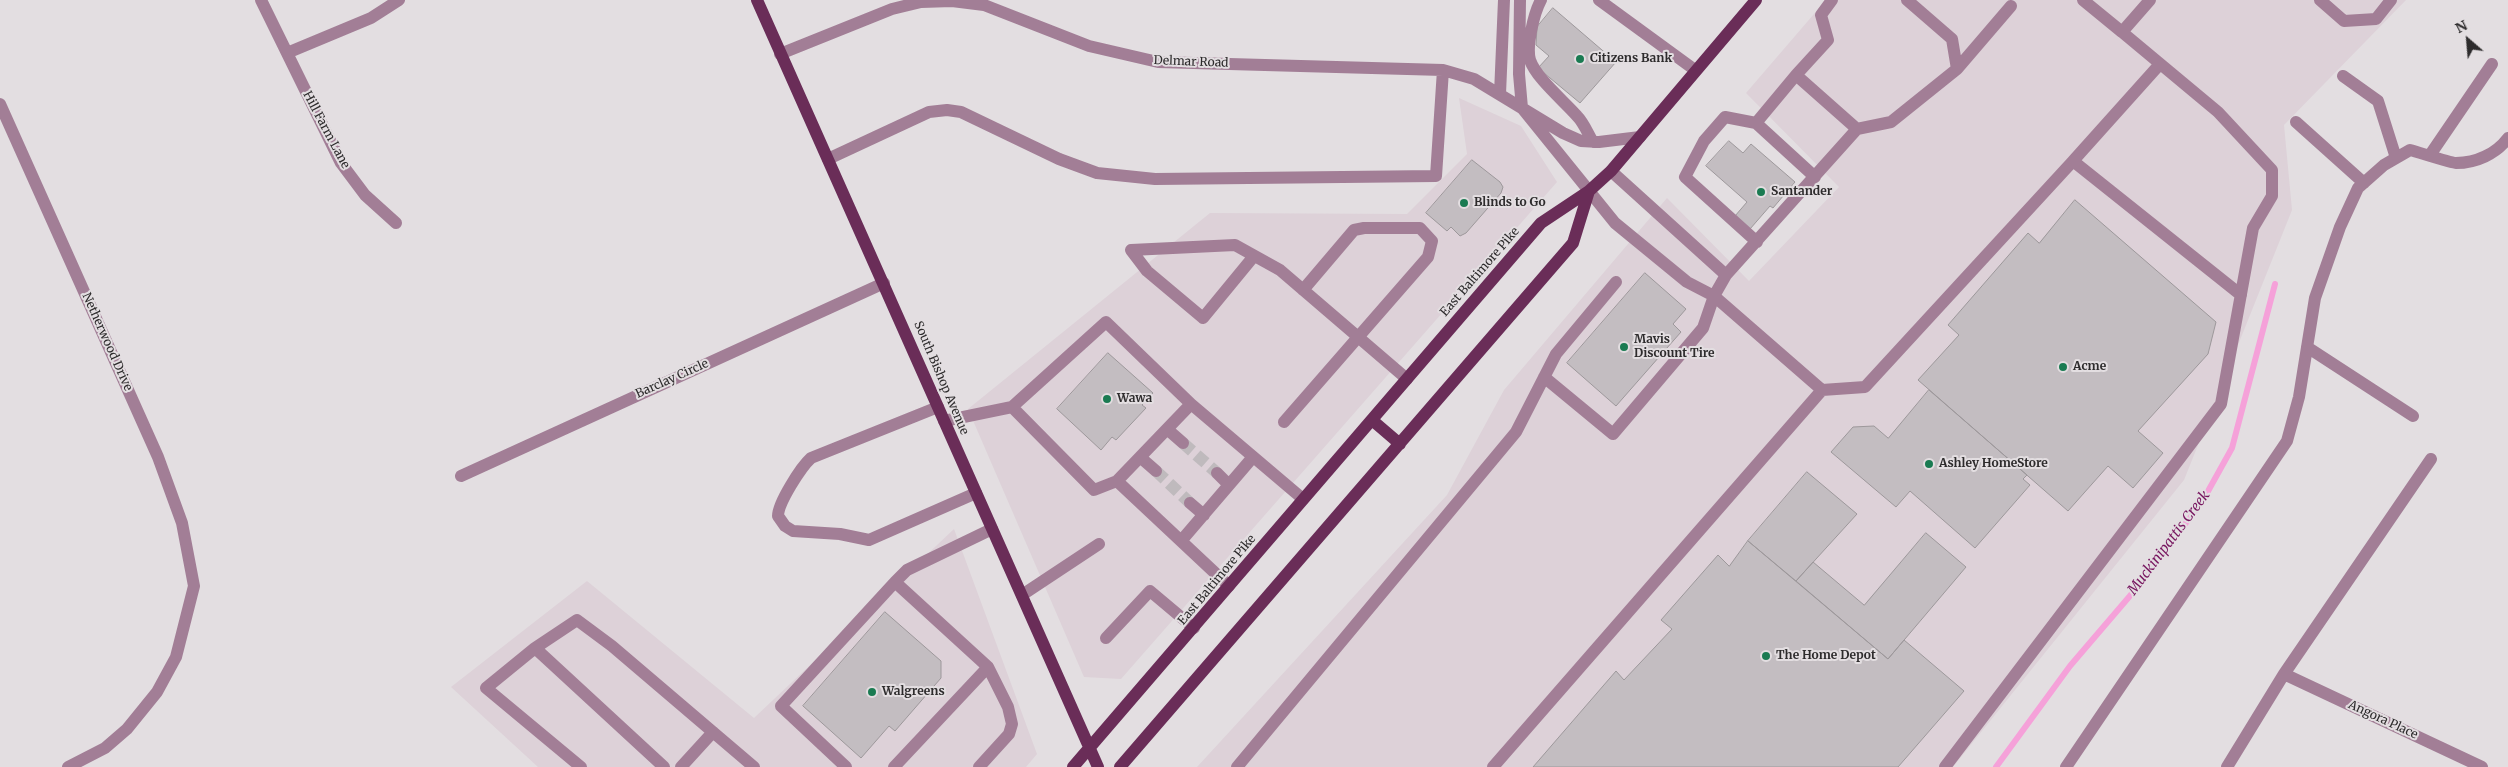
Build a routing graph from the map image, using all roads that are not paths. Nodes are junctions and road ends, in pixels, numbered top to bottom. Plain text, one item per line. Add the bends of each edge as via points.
1 (261, 0) edge
2 (399, 0) edge
3 (757, 0) edge
4 (1504, 0) edge
5 (1520, 0) edge
6 (1541, 0) edge
7 (1599, 0) edge
8 (1756, 0) edge
9 (1832, 0) edge
10 (1907, 0) edge
11 (2083, 0) edge
12 (2150, 0) edge
13 (2320, 0) edge
14 (2391, 0) edge
15 (2010, 2) edge
16 (2122, 32) junction
17 (287, 53) junction
18 (780, 54) junction
19 (2160, 64) junction
20 (2492, 64) dead end
21 (1956, 69) junction
22 (1443, 70) junction
23 (1695, 70) junction
24 (1796, 75) junction
25 (2343, 76) dead end
26 (1500, 94) junction
27 (0, 104) edge
28 (1522, 108) junction
29 (2296, 122) dead end
30 (1756, 123) junction
31 (1857, 129) junction
32 (1640, 137) junction
33 (2508, 138) edge
34 (1593, 142) junction
35 (2430, 155) junction
36 (2396, 158) junction
37 (828, 159) junction
38 (2074, 162) junction
39 (1611, 171) junction
40 (1815, 177) junction
41 (2364, 183) junction
42 (1589, 191) junction
43 (396, 223) dead end
44 (1757, 242) junction
45 (1254, 256) junction
46 (1726, 275) junction
47 (1616, 282) dead end
48 (884, 283) junction
49 (1303, 290) junction
50 (2241, 295) junction
51 (1714, 296) junction
52 (1358, 337) junction
53 (2307, 347) junction
54 (1544, 377) junction
55 (1406, 379) junction
56 (1822, 390) junction
57 (1191, 404) junction
58 (938, 407) junction
59 (1012, 407) junction
60 (2413, 416) dead end
61 (1372, 420) junction
62 (944, 421) junction
63 (1284, 422) dead end
64 (1167, 429) junction
65 (1183, 443) tunnel mouth
66 (1400, 444) junction
67 (1140, 457) junction
68 (1253, 457) junction
69 (2431, 459) dead end
70 (1156, 471) tunnel mouth
71 (1217, 473) tunnel mouth
72 (461, 476) dead end
73 (1117, 481) junction
74 (1229, 485) junction
75 (976, 493) junction
76 (1303, 499) junction
77 (1190, 503) tunnel mouth
78 (1204, 515) junction
79 (992, 529) junction
80 (1181, 541) junction
81 (1099, 544) dead end
82 (895, 582) junction
83 (1229, 586) junction
84 (1022, 595) junction
85 (1194, 628) junction
86 (1106, 638) dead end
87 (535, 648) junction
88 (988, 667) junction
89 (2284, 674) junction
90 (712, 732) junction
91 (1089, 749) junction
92 (89, 763) edge
93 (68, 767) edge
94 (581, 767) edge
95 (664, 767) edge
96 (681, 767) edge
97 (754, 767) edge
98 (846, 767) edge
99 (894, 767) edge
100 (979, 767) edge
101 (1073, 767) edge
102 (1098, 767) edge
103 (1120, 767) edge
104 (1236, 767) edge
105 (1493, 767) edge
106 (1945, 767) edge
107 (2066, 767) edge
108 (2227, 767) edge
109 (2482, 767) edge

1 - 17 street, Hill Farm Lane
2 - 17 street via 371,18
3 - 18 main road, South Bishop Avenue
4 - 26 street
5 - 28 street
6 - 34 street via 1532,29 1530,59 1536,71 1579,118
7 - 23 street
8 - 23 main road, East Baltimore Pike
9 - 24 street via 1821,15 1828,40
10 - 21 street via 1952,39
11 - 16 street
12 - 16 street
13 - 14 street via 2344,21 2376,19
15 - 21 street
16 - 19 street
17 - 43 street, Hill Farm Lane via 341,163 365,195
18 - 22 street, Delmar Road via 892,9 921,2 952,1 984,5 1089,46 1158,62
18 - 37 main road, South Bishop Avenue
19 - 38 street
19 - 50 street via 2218,112 2272,170 2272,196 2253,228
20 - 35 street
21 - 31 street via 1891,122
22 - 26 street, Delmar Road via 1474,79
22 - 37 street via 1436,176 1155,178 1097,173 1059,159 961,112 947,110 929,112
23 - 32 main road, East Baltimore Pike
24 - 30 street
24 - 31 street
25 - 36 street via 2378,101
26 - 28 street, Delmar Road
27 - 92 street, Netherwood Drive via 158,457 182,523 194,586 176,657 157,692 127,729
28 - 34 street, Delmar Road via 1563,133
28 - 42 street, Delmar Road
29 - 41 street
30 - 40 street
30 - 44 street via 1725,117 1704,141 1684,177
31 - 40 street
32 - 34 street, Delmar Road
32 - 39 main road, East Baltimore Pike
33 - 35 street via 2501,148 2486,157 2454,164
35 - 36 street via 2410,150
36 - 41 street
37 - 48 main road, South Bishop Avenue
38 - 50 street
38 - 56 street via 1865,387
39 - 42 main road, East Baltimore Pike
39 - 46 street
40 - 44 street
41 - 53 street via 2358,188 2340,227 2315,298
42 - 51 street, Delmar Road via 1615,223 1687,282
42 - 55 main road, East Baltimore Pike via 1541,222
42 - 66 main road via 1573,243
44 - 46 street
45 - 45 street via 1235,245 1131,250 1147,271 1203,318
45 - 49 street via 1280,270
46 - 51 street
47 - 54 street via 1556,354
48 - 58 main road, South Bishop Avenue
48 - 72 street, Barclay Circle
49 - 52 street
49 - 52 street via 1354,230 1420,228 1432,241 1428,258
50 - 106 street via 2221,404
51 - 54 street via 1703,328 1612,434
51 - 56 street, Delmar Road
52 - 55 street
52 - 63 street
53 - 60 street
53 - 107 street via 2299,397 2287,441
54 - 104 street via 1516,432
55 - 61 main road, East Baltimore Pike
56 - 105 street
57 - 59 street via 1106,322
57 - 64 street
57 - 68 street
58 - 62 main road, South Bishop Avenue
58 - 75 street via 811,458 785,498 778,516 793,531 840,534 869,540
59 - 62 street
59 - 73 street via 1094,490
61 - 66 main road
61 - 76 main road, East Baltimore Pike
62 - 75 main road, South Bishop Avenue
64 - 65 street
64 - 67 street
66 - 103 main road
67 - 70 street
67 - 73 street
68 - 74 street
68 - 76 street
69 - 89 street
71 - 74 street
73 - 80 street
74 - 78 street
75 - 79 main road, South Bishop Avenue
76 - 83 main road, East Baltimore Pike
77 - 78 street
78 - 80 street
79 - 82 street via 907,570
79 - 84 main road, South Bishop Avenue
80 - 83 street
81 - 84 street
82 - 88 street
82 - 98 street via 781,706
83 - 85 main road, East Baltimore Pike
84 - 91 main road, South Bishop Avenue
85 - 86 street via 1150,592
85 - 91 main road, East Baltimore Pike
87 - 90 street via 577,620
87 - 94 street via 486,688
87 - 95 street
88 - 99 street
88 - 100 street via 1008,707 1012,724 1009,734
89 - 108 street
89 - 109 street, Angora Place
90 - 96 street
90 - 97 street
91 - 101 main road, East Baltimore Pike
91 - 102 main road, South Bishop Avenue
92 - 93 street

